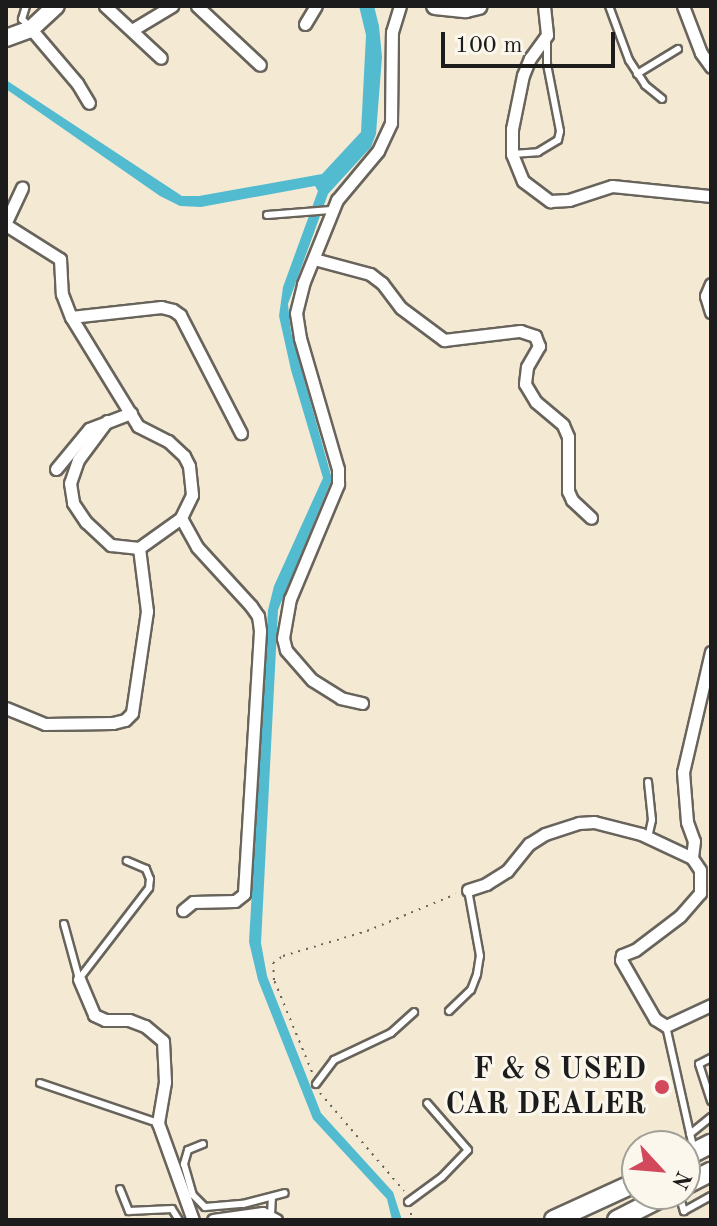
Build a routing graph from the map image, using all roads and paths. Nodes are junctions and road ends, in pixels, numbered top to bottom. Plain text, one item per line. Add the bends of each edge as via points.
1 (26, 6) edge
2 (56, 6) edge
3 (105, 6) edge
4 (172, 6) edge
5 (197, 6) edge
6 (316, 6) edge
7 (400, 6) edge
8 (435, 6) edge
9 (479, 6) edge
10 (544, 6) edge
11 (609, 6) edge
12 (683, 6) edge
13 (305, 24) dead end
14 (31, 29) junction
15 (132, 30) junction
16 (547, 35) junction
17 (6, 38) edge
18 (678, 49) dead end
19 (161, 58) dead end
20 (260, 65) dead end
21 (711, 67) edge
22 (637, 74) junction
23 (662, 99) dead end
24 (89, 103) dead end
25 (512, 154) junction
26 (22, 188) dead end
27 (711, 196) edge
28 (329, 210) junction
29 (267, 215) dead end
30 (6, 223) edge
31 (314, 259) junction
32 (711, 284) edge
33 (711, 312) edge
34 (71, 317) junction
35 (131, 413) junction
36 (107, 421) junction
37 (241, 433) dead end
38 (56, 469) dead end
39 (181, 518) junction
40 (591, 518) dead end
41 (139, 548) junction
42 (711, 652) edge
43 (362, 703) dead end
44 (6, 708) edge
45 (648, 782) dead end
46 (648, 837) junction
47 (692, 858) junction
48 (127, 861) dead end
49 (468, 890) junction
50 (183, 910) dead end
51 (64, 924) dead end
52 (79, 979) junction
53 (711, 1005) edge
54 (449, 1011) dead end
55 (414, 1012) dead end
56 (666, 1026) junction
57 (711, 1058) edge
58 (40, 1083) dead end
59 (316, 1084) junction
60 (711, 1101) edge
61 (427, 1103) dead end
62 (711, 1117) edge
63 (158, 1123) junction
64 (691, 1130) edge
65 (701, 1136) edge
66 (203, 1144) dead end
67 (120, 1189) dead end
68 (621, 1189) edge
69 (285, 1193) dead end
70 (272, 1197) junction
71 (408, 1202) junction
72 (642, 1214) edge
73 (274, 1217) edge
74 (179, 1220) edge
75 (193, 1220) edge
76 (213, 1220) edge
77 (411, 1220) edge
78 (554, 1220) edge
79 (617, 1220) edge

1 - 14 lane via 22,19
2 - 14 main road
3 - 15 street
4 - 15 street
5 - 20 street
6 - 13 street
7 - 28 street via 392,32 391,123 378,151
8 - 9 main road
10 - 16 street
11 - 22 lane
12 - 21 street
14 - 17 main road
14 - 24 street
15 - 19 street
16 - 25 street via 523,75
16 - 25 lane via 560,131 554,145
18 - 22 lane
22 - 23 lane
25 - 27 street via 523,181 550,201 612,186
26 - 30 street
28 - 29 lane
28 - 31 street
30 - 34 street via 60,259 62,294
31 - 40 street via 370,274 401,308 444,340 520,331 535,336 539,346 527,367 525,384 536,402 563,425 568,437 568,491
31 - 43 street via 296,313 338,484 290,599 283,638 286,650 312,680 341,698
32 - 33 street via 706,296
34 - 35 street
34 - 37 street via 173,310
35 - 36 street
35 - 39 street via 138,426 176,447 189,466 192,495
36 - 38 street via 89,429
36 - 41 street via 78,460 70,483 73,503 111,545
39 - 41 street
39 - 50 street via 197,547 258,616 260,631 244,894 235,901 193,902
41 - 44 street via 147,611 132,713 113,723 45,724
42 - 47 street via 683,772
45 - 46 lane
46 - 47 street
46 - 49 street via 579,823 545,834 507,871
47 - 56 street via 700,870 700,893 680,916 621,960 655,1019
48 - 52 lane via 146,869 149,888
49 - 54 lane via 480,956 471,990
49 - 59 path via 273,963 274,980
51 - 52 lane
52 - 63 street via 99,1018 129,1020 163,1041 165,1082
53 - 56 street
55 - 59 lane via 391,1033 334,1060
56 - 64 lane
57 - 60 lane via 699,1064
58 - 63 lane
59 - 71 path via 330,1108 398,1181
61 - 71 lane via 468,1150
62 - 65 lane
63 - 75 street
66 - 70 lane via 188,1150 184,1164 193,1195 205,1207
67 - 74 lane via 129,1211 172,1209
68 - 78 main road
69 - 70 lane
70 - 73 lane
71 - 77 path
72 - 79 main road
73 - 76 street

